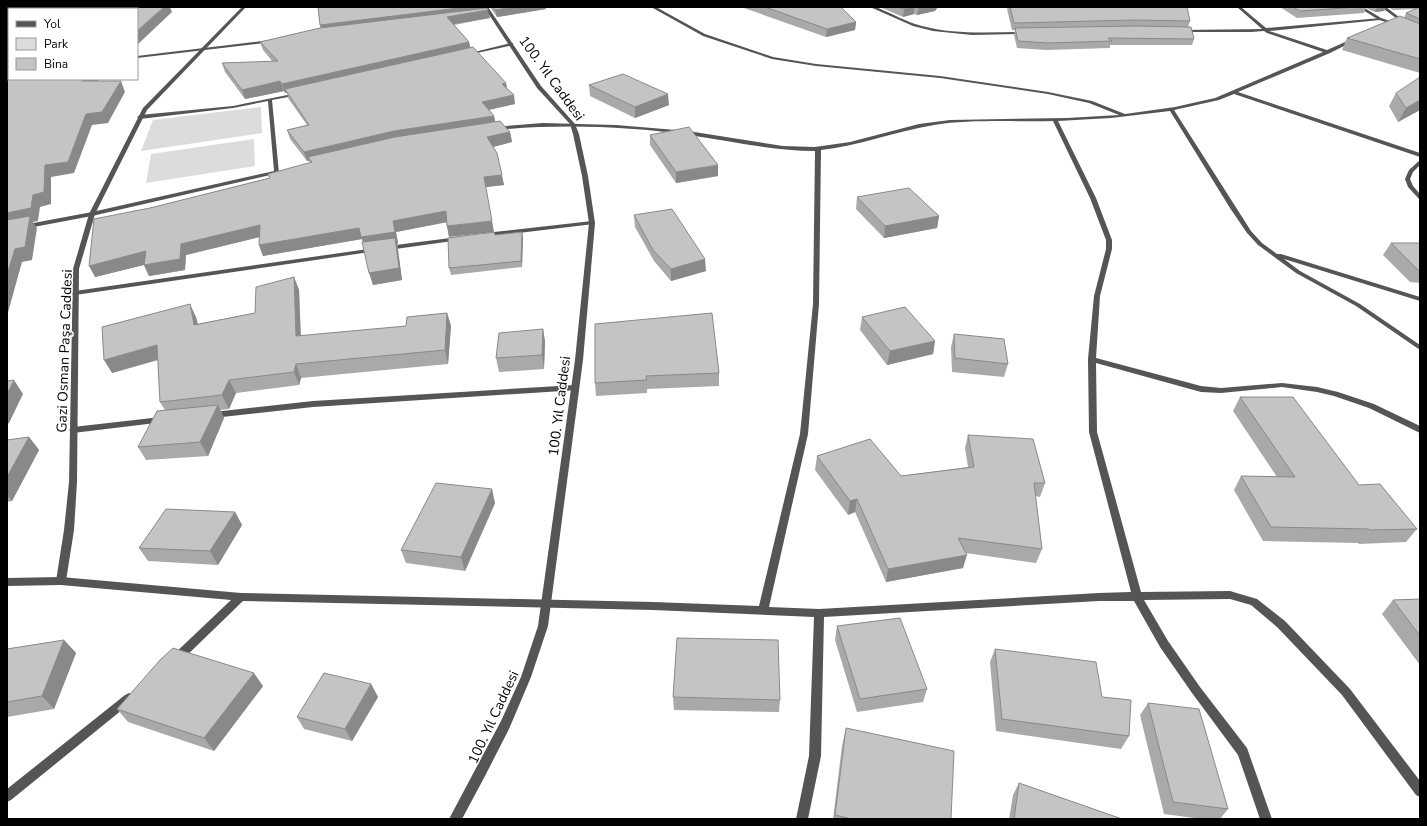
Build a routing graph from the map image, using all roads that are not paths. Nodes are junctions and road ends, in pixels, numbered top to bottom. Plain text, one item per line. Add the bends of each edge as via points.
1 (244, 7) edge
2 (653, 7) edge
3 (872, 7) edge
4 (1239, 7) edge
5 (1360, 7) edge
6 (1383, 7) edge
7 (486, 12) edge
8 (1380, 19) junction
9 (1394, 23) junction
10 (1387, 26) edge
11 (1400, 26) edge
12 (1178, 30) edge
13 (1264, 30) junction
14 (1027, 34) edge
15 (1359, 38) edge
16 (273, 41) edge
17 (511, 44) junction
18 (203, 50) junction
19 (1328, 52) junction
20 (458, 56) edge
21 (138, 57) edge
22 (1234, 92) junction
23 (300, 93) edge
24 (270, 100) junction
25 (1171, 109) junction
26 (1124, 115) junction
27 (140, 117) junction
28 (1055, 120) junction
29 (572, 124) junction
30 (490, 129) edge
31 (818, 150) junction
32 (1420, 155) edge
33 (1420, 162) edge
34 (284, 170) edge
35 (277, 172) junction
36 (1420, 197) edge
37 (92, 214) junction
38 (592, 222) junction
39 (7, 230) edge
40 (480, 236) edge
41 (465, 238) edge
42 (1272, 253) junction
43 (75, 293) junction
44 (1420, 299) edge
45 (1420, 348) edge
46 (1092, 360) junction
47 (575, 388) junction
48 (201, 416) edge
49 (169, 419) edge
50 (73, 430) junction
51 (1420, 430) edge
52 (62, 581) junction
53 (7, 582) edge
54 (1136, 596) junction
55 (241, 597) junction
56 (546, 604) junction
57 (763, 611) junction
58 (819, 613) junction
59 (168, 665) edge
60 (138, 690) edge
61 (1420, 791) edge
62 (7, 796) edge
63 (455, 819) edge
64 (802, 819) edge
65 (1266, 819) edge

1 - 18 street, Gazi Osman Paşa Caddesi
2 - 26 street via 704,35 772,58 940,77 1048,93 1090,102
3 - 14 street via 919,27 963,32
4 - 13 street
5 - 8 street
6 - 9 street via 1398,18
7 - 17 street, 100. Yıl Caddesi
8 - 9 street
8 - 13 street
9 - 10 street
9 - 11 street
12 - 13 street
13 - 19 street
15 - 19 street
16 - 18 street
17 - 20 street
17 - 29 street, 100. Yıl Caddesi via 539,86
18 - 21 street
18 - 27 street, Gazi Osman Paşa Caddesi
19 - 22 street
22 - 25 street via 1217,99
22 - 32 street
23 - 24 street
24 - 27 street via 233,107
24 - 35 street
25 - 26 street
25 - 42 street via 1249,232
26 - 28 street
27 - 37 street, Gazi Osman Paşa Caddesi
28 - 31 street via 939,123 906,128
28 - 46 street via 1093,198 1109,240 1097,296
29 - 30 street
29 - 31 street via 637,128
29 - 38 street, 100. Yıl Caddesi via 586,176
31 - 57 street via 816,304 804,434
33 - 36 street via 1406,177 1408,184
34 - 35 street
35 - 37 street
37 - 39 street
37 - 43 street, Gazi Osman Paşa Caddesi via 76,269
38 - 40 street
38 - 47 street, 100. Yıl Caddesi
41 - 43 street
42 - 44 street
42 - 45 street via 1298,272 1358,305
43 - 50 street, Gazi Osman Paşa Caddesi
46 - 51 street via 1200,389 1220,391 1282,385 1324,392 1369,406
46 - 54 street via 1093,432
47 - 48 street via 313,404
47 - 56 street, 100. Yıl Caddesi
49 - 50 street
50 - 52 street, Gazi Osman Paşa Caddesi via 72,496
52 - 53 street
52 - 55 street
54 - 58 street
54 - 61 street via 1230,595 1254,602 1281,624 1346,692
54 - 65 street via 1164,644 1243,752
55 - 56 street
55 - 59 street
56 - 57 street
56 - 63 street, 100. Yıl Caddesi via 533,662 515,705 490,758
57 - 58 street
58 - 64 street via 815,756
60 - 62 street

